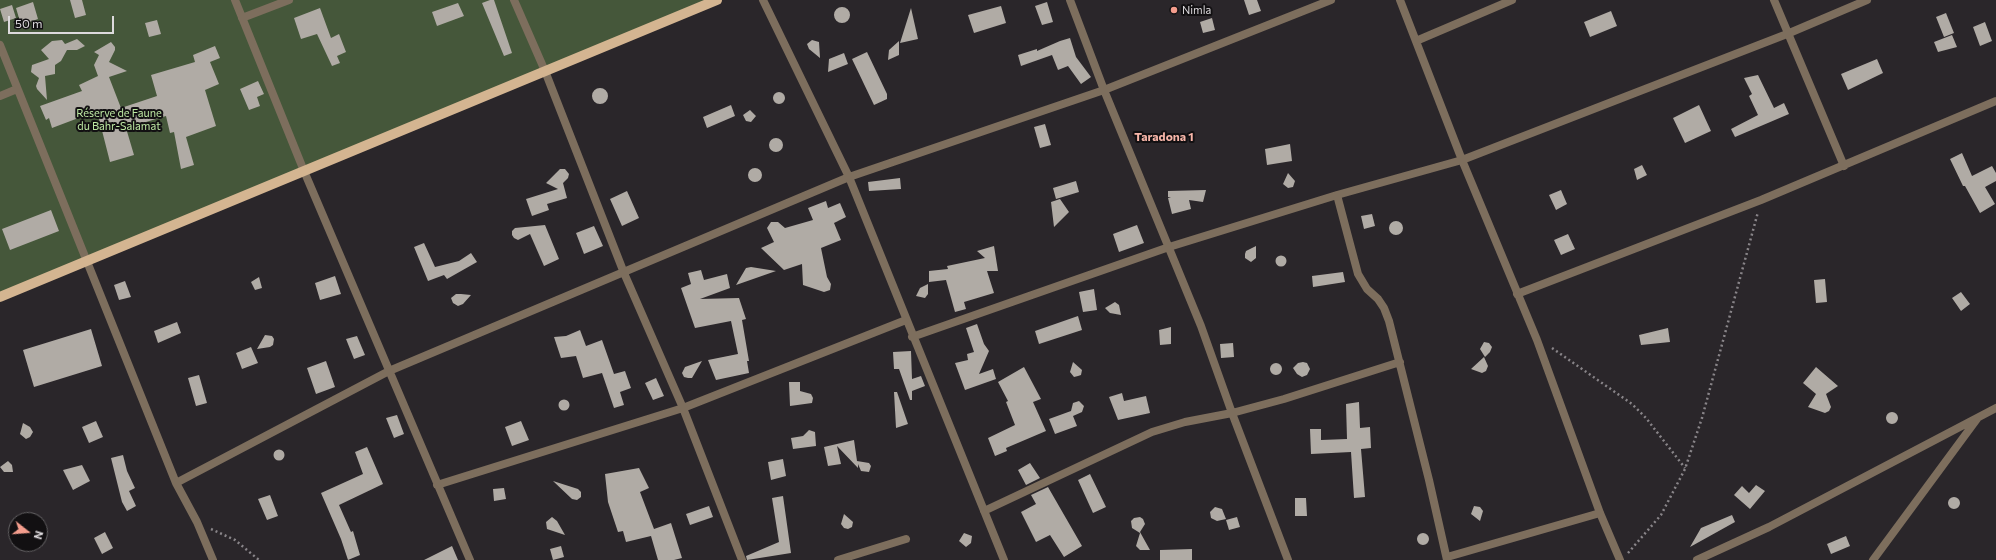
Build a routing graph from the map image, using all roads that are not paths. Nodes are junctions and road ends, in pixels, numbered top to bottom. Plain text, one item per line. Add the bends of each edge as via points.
1 (235, 0) edge
2 (289, 0) edge
3 (514, 0) edge
4 (717, 0) edge
5 (763, 0) edge
6 (1070, 0) edge
7 (1331, 0) edge
8 (1400, 0) edge
9 (1512, 0) edge
10 (1774, 0) edge
11 (1867, 0) edge
12 (242, 18) junction
13 (1787, 34) junction
14 (1416, 41) junction
15 (0, 45) edge
16 (545, 71) junction
17 (17, 89) junction
18 (1104, 90) junction
19 (0, 96) edge
20 (1996, 101) edge
21 (1462, 160) junction
22 (1844, 166) junction
23 (304, 171) junction
24 (848, 177) junction
25 (1337, 195) junction
26 (1169, 247) junction
27 (86, 261) junction
28 (624, 273) junction
29 (1517, 294) junction
30 (0, 297) edge
31 (906, 320) junction
32 (912, 337) junction
33 (1400, 362) junction
34 (389, 371) junction
35 (683, 408) junction
36 (1996, 408) edge
37 (1232, 413) junction
38 (1978, 418) junction
39 (176, 484) junction
40 (437, 485) junction
41 (984, 511) junction
42 (1600, 513) junction
43 (906, 539) dead end
44 (1623, 558) edge
45 (210, 559) edge
46 (1447, 559) edge
47 (470, 560) edge
48 (742, 560) edge
49 (838, 560) edge
50 (1004, 560) edge
51 (1288, 560) edge
52 (1697, 560) edge
53 (1873, 560) edge

1 - 12 street
2 - 12 street
3 - 16 street
4 - 16 main road
5 - 24 street
6 - 18 street
7 - 18 street
8 - 14 street
9 - 14 street
10 - 13 street
11 - 13 street
12 - 23 street
13 - 21 street
13 - 22 street
14 - 21 street
15 - 17 street
16 - 23 main road
16 - 28 street
17 - 19 street
17 - 27 street
18 - 24 street
18 - 26 street
20 - 22 street
21 - 25 street
21 - 29 street
22 - 29 street
23 - 27 main road
23 - 34 street
24 - 28 street
24 - 31 street
25 - 26 street
25 - 33 street via 1358,274 1384,308
26 - 32 street
26 - 37 street
27 - 30 main road
27 - 39 street
28 - 34 street
28 - 35 street
29 - 42 street via 1537,340
31 - 32 street
31 - 35 street
32 - 41 street
33 - 37 street
33 - 46 street
34 - 39 street
34 - 40 street
35 - 40 street
35 - 48 street
36 - 38 street
37 - 41 street via 1185,422 1152,432
37 - 51 street
38 - 52 street via 1769,527
38 - 53 street
39 - 45 street via 197,522
40 - 47 street
41 - 50 street
42 - 44 street
42 - 46 street
43 - 49 street

